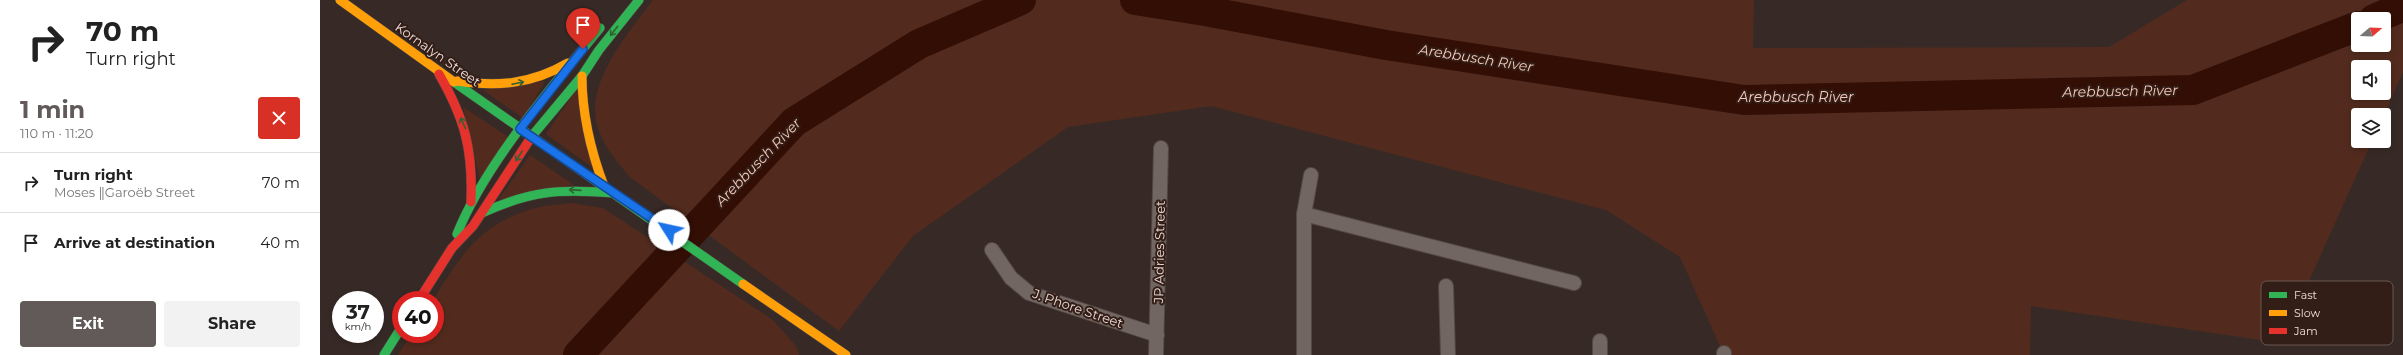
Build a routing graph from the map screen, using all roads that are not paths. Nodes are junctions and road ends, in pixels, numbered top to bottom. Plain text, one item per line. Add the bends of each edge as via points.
1 (340, 0) edge
2 (638, 0) edge
3 (607, 18) dead end
4 (576, 57) junction
5 (435, 68) junction
6 (582, 76) junction
7 (452, 80) junction
8 (520, 129) junction
9 (532, 136) junction
10 (1161, 148) dead end
11 (1311, 175) dead end
12 (604, 186) junction
13 (614, 194) junction
14 (471, 202) junction
15 (482, 214) junction
16 (1304, 214) junction
17 (452, 248) junction
18 (992, 250) dead end
19 (1574, 283) dead end
20 (1446, 286) dead end
21 (425, 291) edge
22 (1157, 335) junction
23 (392, 342) edge
24 (384, 355) edge
25 (846, 355) edge
26 (1156, 355) edge
27 (1304, 355) edge
28 (1448, 355) edge

1 - 5 main road, Kornalyn Street
2 -> 6 main road
3 - 4 main road
7 -> 4 main road via 485,86 519,83 553,72
4 - 8 main road
5 - 7 main road, Kornalyn Street
14 -> 5 main road via 473,158 469,135 450,93
6 - 9 main road
6 - 12 main road via 584,125
7 - 8 main road, Kornalyn Street
8 - 9 main road, Kornalyn Street
8 - 14 main road
9 - 12 main road, Kornalyn Street
9 -> 15 main road
10 - 22 street, JP Adries Street
11 - 16 street
12 - 13 main road, Kornalyn Street
13 -> 15 main road via 544,190 505,202
13 - 25 main road, Kornalyn Street
14 - 17 main road
15 - 17 main road
16 - 19 street
16 - 27 street
17 - 21 main road
18 - 22 street, J. Phore Street via 1012,278 1029,293
20 - 28 street
22 - 26 street, JP Adries Street
23 - 24 main road

